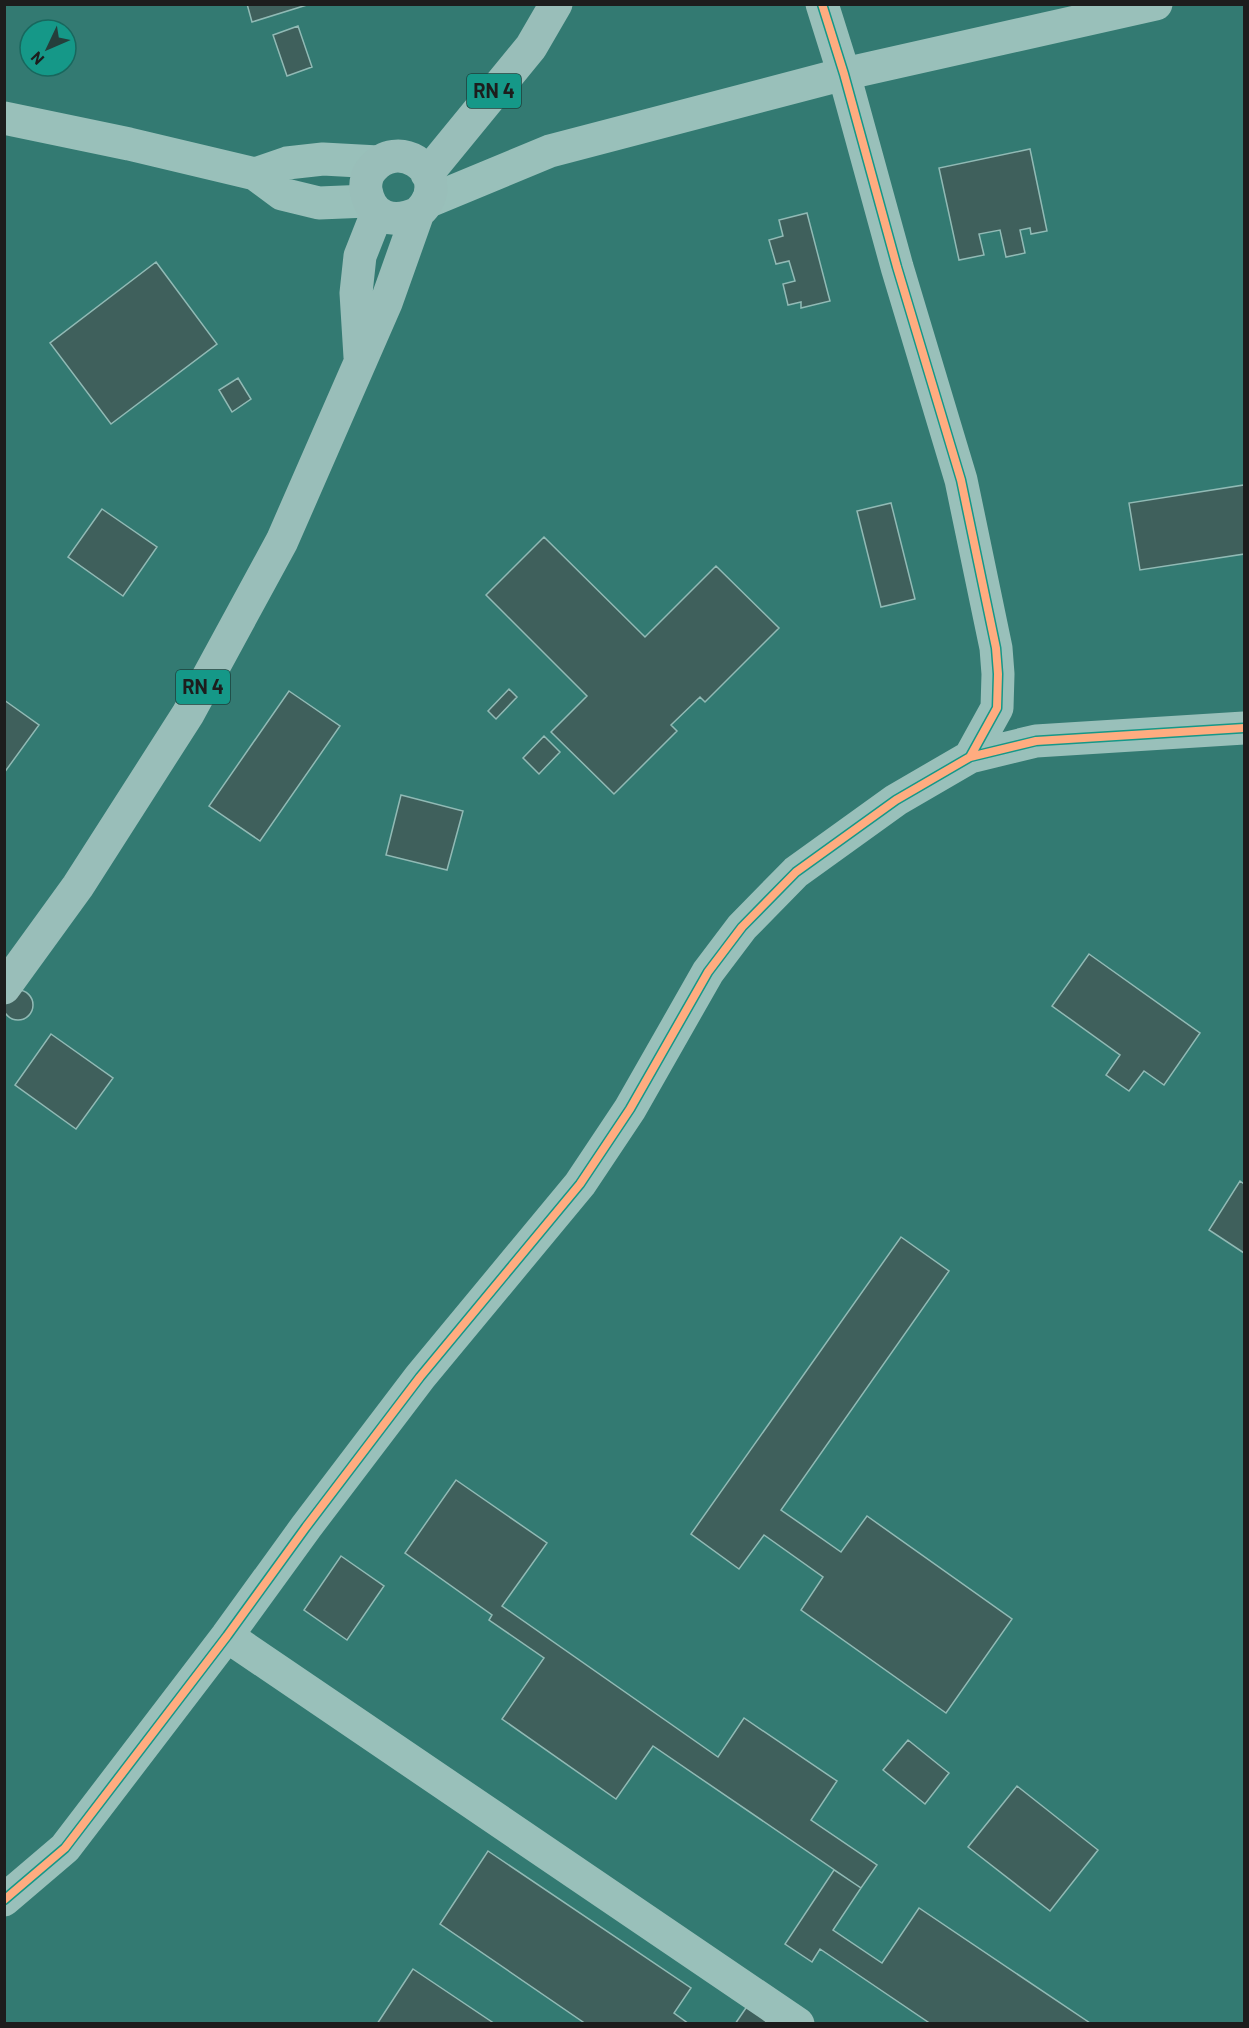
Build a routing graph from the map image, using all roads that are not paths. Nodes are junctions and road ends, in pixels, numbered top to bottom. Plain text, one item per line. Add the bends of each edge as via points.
1 (556, 4) edge
2 (822, 4) edge
3 (1156, 4) edge
4 (844, 74) junction
5 (4, 118) edge
6 (378, 162) junction
7 (255, 174) junction
8 (424, 196) junction
9 (373, 207) junction
10 (360, 362) junction
11 (997, 708) junction
12 (1245, 728) edge
13 (1036, 741) junction
14 (970, 757) junction
15 (4, 988) edge
16 (227, 1636) junction
17 (4, 1900) edge
18 (798, 2024) edge

1 - 8 highway, RN 4 via 531,47
2 - 4 street
3 - 4 street
4 - 8 street via 550,151
4 - 11 street via 961,480 996,648
5 - 7 street
6 - 7 street via 323,159 287,163
6 - 8 highway via 391,156 405,156 419,162
6 - 9 highway, RN 4 via 365,187
7 - 9 street via 282,194 319,203
8 - 9 highway via 405,219 390,219
8 - 10 highway, RN 4 via 386,303
9 - 10 highway, RN 4 via 360,256 356,293
10 - 15 highway, RN 4 via 282,542 188,714 78,886
11 - 13 street
11 - 14 street
12 - 13 street
13 - 14 street
14 - 16 street via 896,800 796,872 742,927 708,972 630,1109 580,1184 420,1377
16 - 17 street via 65,1848
16 - 18 street

